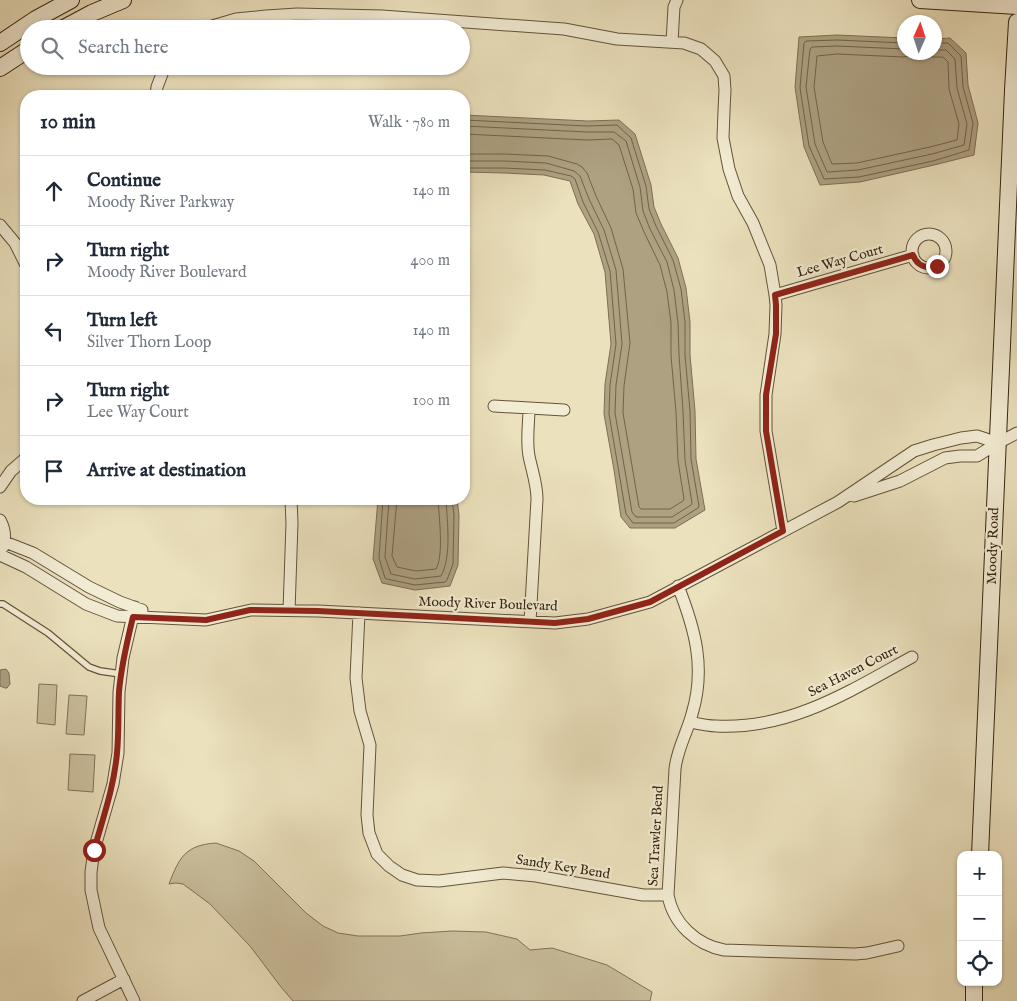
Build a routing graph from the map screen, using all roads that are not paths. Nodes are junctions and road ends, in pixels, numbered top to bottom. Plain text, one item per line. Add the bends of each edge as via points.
1 (71, 0) edge
2 (123, 0) edge
3 (677, 0) edge
4 (920, 0) edge
5 (1017, 6) edge
6 (36, 20) edge
7 (79, 20) edge
8 (233, 20) edge
9 (438, 20) edge
10 (470, 22) edge
11 (1017, 22) edge
12 (20, 30) edge
13 (672, 42) junction
14 (0, 43) edge
15 (20, 55) edge
16 (0, 68) edge
17 (162, 75) edge
18 (157, 90) edge
19 (0, 225) edge
20 (20, 253) edge
21 (913, 255) dead end
22 (775, 295) junction
23 (494, 406) dead end
24 (530, 408) junction
25 (564, 410) dead end
26 (1017, 433) edge
27 (998, 443) junction
28 (20, 463) edge
29 (892, 467) junction
30 (900, 480) junction
31 (0, 487) edge
32 (838, 502) junction
33 (291, 505) edge
34 (0, 520) edge
35 (783, 531) junction
36 (5, 542) junction
37 (0, 554) edge
38 (678, 586) junction
39 (0, 604) edge
40 (289, 611) junction
41 (134, 612) junction
42 (359, 613) junction
43 (530, 622) junction
44 (912, 657) dead end
45 (121, 674) junction
46 (690, 722) junction
47 (980, 851) edge
48 (668, 896) junction
49 (898, 946) dead end
50 (124, 979) junction
51 (974, 986) edge
52 (83, 1001) edge
53 (134, 1001) edge
54 (974, 1001) edge

1 - 6 street
2 - 7 street
3 - 13 street
4 - 5 street
8 - 9 street via 297,14
10 - 13 street
11 - 27 street, Moody Road
12 - 14 street
13 - 22 street via 701,49 724,76 723,138 729,169 770,265
15 - 16 street
17 - 18 street
19 - 20 street
21 - 22 street, Lee Way Court
22 - 35 street via 776,334 766,395 766,431
23 - 24 street
24 - 25 street
24 - 43 street via 528,446 537,499
26 - 27 street
27 - 29 street, Moody River Boulevard via 977,436 961,438 914,452
27 - 30 street, Moody River Boulevard via 977,456 945,458
27 - 47 street, Moody Road
28 - 31 street
29 - 30 street
29 - 32 street, Moody River Boulevard
30 - 32 street, Moody River Boulevard
32 - 35 street, Moody River Boulevard
33 - 40 street
34 - 36 street
35 - 38 street, Moody River Boulevard
36 - 37 street, Moody River Boulevard
36 - 41 street, Moody River Boulevard via 33,553
37 - 41 street, Moody River Boulevard via 86,604 117,616
38 - 43 street, Moody River Boulevard via 650,602 588,619
38 - 46 street, Sea Trawler Bend via 697,645 696,700
39 - 45 lane via 48,633 88,667
40 - 41 street, Moody River Boulevard via 250,610 206,620 170,619
40 - 42 street, Moody River Boulevard
41 - 45 street
42 - 43 street, Moody River Boulevard
42 - 48 street, Sandy Key Bend via 356,678 360,711 370,745 368,833 377,854 389,866 417,880 439,881 503,873
44 - 46 street, Sea Haven Court via 837,698 796,715 733,726
45 - 50 street via 113,784 94,850 91,890 99,928
46 - 48 street, Sea Trawler Bend via 676,762
48 - 49 street, Sea Trawler Bend via 672,910 690,935 717,949 842,955
50 - 52 street
50 - 53 street
51 - 54 street

